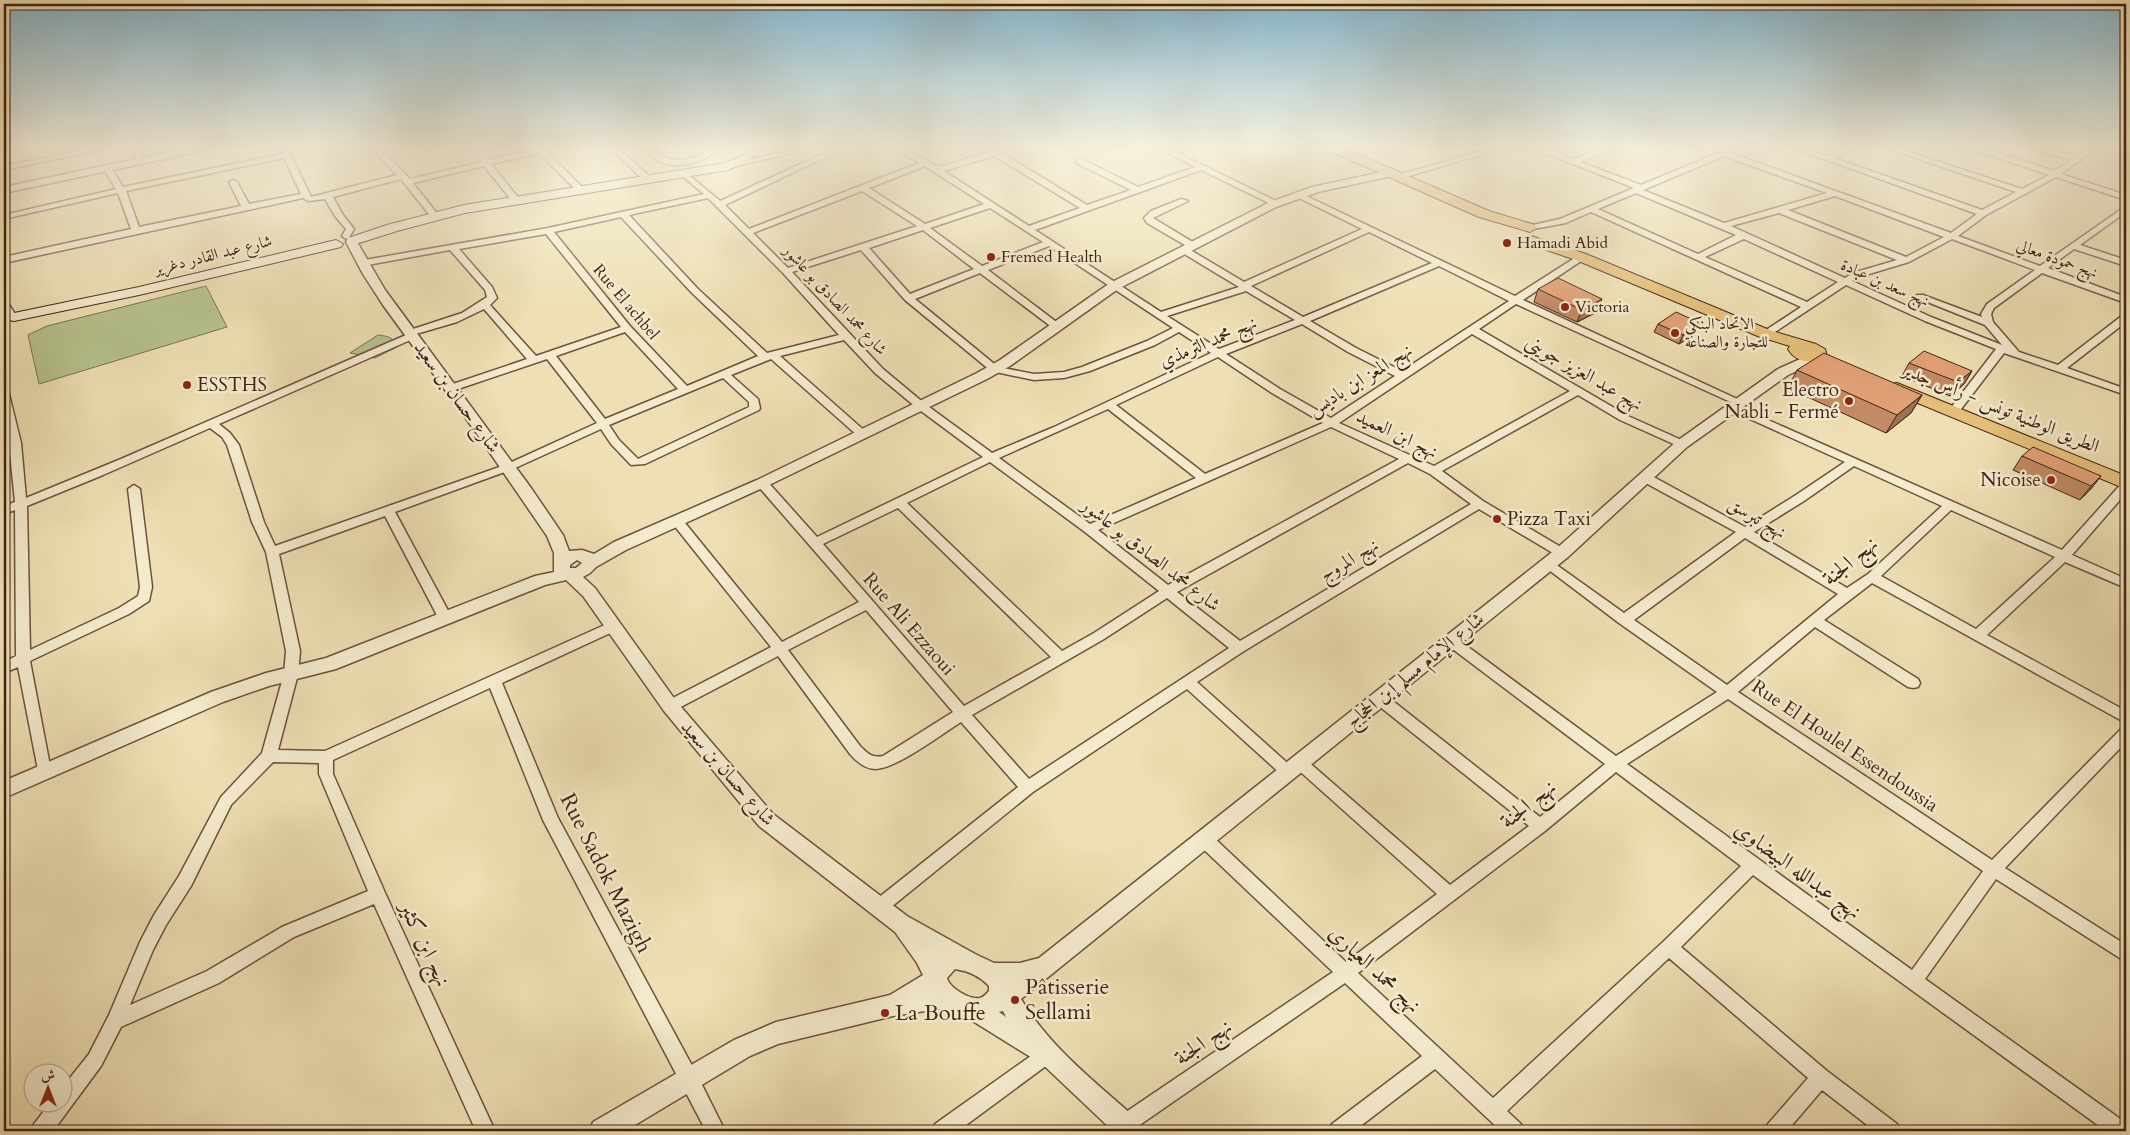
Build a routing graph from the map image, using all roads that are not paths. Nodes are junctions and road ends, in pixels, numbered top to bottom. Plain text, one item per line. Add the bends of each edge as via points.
1 (69, 202) edge
2 (125, 202) edge
3 (243, 202) edge
4 (273, 202) edge
5 (331, 202) edge
6 (424, 202) edge
7 (506, 202) edge
8 (683, 202) edge
9 (715, 202) edge
10 (725, 202) edge
11 (827, 202) edge
12 (885, 202) edge
13 (985, 202) edge
14 (1076, 202) edge
15 (1107, 202) edge
16 (1184, 202) dead end
17 (1314, 202) edge
18 (1457, 202) edge
19 (1608, 202) edge
20 (1668, 202) edge
21 (1807, 202) edge
22 (1856, 202) edge
23 (1952, 202) edge
24 (2004, 202) edge
25 (1276, 203) edge
26 (718, 205) junction
27 (990, 205) junction
28 (246, 207) junction
29 (2126, 208) edge
30 (1088, 209) junction
31 (1591, 209) junction
32 (1780, 210) junction
33 (1983, 213) junction
34 (624, 215) junction
35 (435, 216) junction
36 (4, 217) edge
37 (1563, 221) junction
38 (922, 226) junction
39 (1723, 226) junction
40 (1029, 229) junction
41 (1369, 229) junction
42 (136, 230) junction
43 (548, 231) junction
44 (1528, 232) junction
45 (746, 233) junction
46 (1545, 234) junction
47 (1744, 235) junction
48 (1952, 236) junction
49 (344, 241) junction
50 (1049, 243) junction
51 (2074, 246) junction
52 (452, 247) junction
53 (863, 247) junction
54 (1188, 248) junction
55 (296, 252) joint
56 (1698, 257) junction
57 (1581, 258) junction
58 (4, 260) edge
59 (361, 260) junction
60 (1906, 260) junction
61 (1439, 263) junction
62 (2126, 263) edge
63 (2042, 269) junction
64 (981, 270) junction
65 (786, 271) junction
66 (1844, 282) junction
67 (1114, 286) junction
68 (1244, 287) junction
69 (1920, 297) dead end
70 (908, 298) junction
71 (2126, 300) edge
72 (1517, 301) junction
73 (486, 306) junction
74 (1807, 306) junction
75 (1160, 315) junction
76 (2126, 317) edge
77 (1302, 321) junction
78 (7, 322) edge
79 (1990, 325) junction
80 (1056, 326) junction
81 (627, 328) junction
82 (1180, 328) junction
83 (1471, 329) junction
84 (1766, 334) junction
85 (411, 335) junction
86 (844, 336) junction
87 (1985, 342) junction
88 (2002, 348) junction
89 (1219, 353) junction
90 (548, 354) junction
91 (2016, 354) junction
92 (1815, 355) junction
93 (769, 356) junction
94 (534, 360) junction
95 (995, 369) junction
96 (2060, 369) junction
97 (1784, 372) junction
98 (724, 374) junction
99 (1401, 376) junction
100 (1884, 383) edge
101 (451, 388) junction
102 (685, 390) junction
103 (1578, 391) junction
104 (2126, 392) edge
105 (4, 394) edge
106 (1110, 405) junction
107 (1738, 405) junction
108 (921, 406) junction
109 (1954, 411) junction
110 (211, 423) junction
111 (1331, 423) junction
112 (603, 424) junction
113 (862, 434) junction
114 (1682, 444) junction
115 (992, 457) junction
116 (1407, 459) junction
117 (1852, 462) junction
118 (509, 467) junction
119 (1434, 472) junction
120 (1646, 478) junction
121 (1205, 479) junction
122 (762, 483) junction
123 (2126, 485) edge
124 (134, 489) dead end
125 (21, 504) junction
126 (900, 504) junction
127 (1480, 504) junction
128 (1949, 506) junction
129 (4, 510) edge
130 (388, 511) junction
131 (677, 521) junction
132 (1089, 529) junction
133 (1745, 532) junction
134 (555, 535) junction
135 (816, 543) junction
136 (272, 552) junction
137 (1562, 553) junction
138 (2064, 556) junction
139 (586, 560) junction
140 (1548, 564) junction
141 (566, 569) junction
142 (1872, 576) junction
143 (2126, 584) edge
144 (589, 592) junction
145 (1168, 592) junction
146 (1847, 594) junction
147 (866, 604) junction
148 (445, 618) junction
149 (1624, 620) junction
150 (1815, 621) junction
151 (614, 626) junction
152 (1977, 636) junction
153 (1452, 641) junction
154 (779, 648) junction
155 (1238, 648) junction
156 (1061, 658) junction
157 (23, 659) junction
158 (4, 668) edge
159 (291, 674) junction
160 (494, 681) junction
161 (1189, 683) junction
162 (1913, 683) dead end
163 (1728, 692) junction
164 (1379, 698) junction
165 (670, 706) junction
166 (962, 714) junction
167 (2126, 718) edge
168 (2126, 733) edge
169 (269, 756) junction
170 (326, 757) junction
171 (1616, 763) junction
172 (1294, 768) junction
173 (44, 771) junction
174 (1028, 788) junction
175 (4, 790) edge
176 (1540, 826) junction
177 (1205, 840) junction
178 (1752, 864) junction
179 (1993, 870) junction
180 (1449, 894) junction
181 (378, 896) junction
182 (879, 907) junction
183 (899, 923) junction
184 (1669, 947) junction
185 (2126, 954) edge
186 (967, 961) junction
187 (1345, 974) junction
188 (936, 979) junction
189 (1912, 982) junction
190 (998, 989) junction
191 (963, 1003) junction
192 (893, 1005) junction
193 (115, 1021) junction
194 (1048, 1054) junction
195 (1435, 1057) junction
196 (1821, 1078) junction
197 (690, 1079) junction
198 (1493, 1112) junction
199 (1128, 1128) edge
200 (41, 1131) edge
201 (486, 1131) edge
202 (602, 1131) edge
203 (716, 1131) edge
204 (942, 1131) edge
205 (1338, 1131) edge
206 (1514, 1131) edge
207 (1775, 1131) edge
208 (1890, 1131) edge
209 (2122, 1131) edge

1 - 36 street
2 - 42 street
3 - 28 street
4 - 28 street
5 - 49 street via 350,229
6 - 35 street
7 - 35 main road, شارع عبد القادر دغرير
8 - 34 street
9 - 26 street, شارع محمد الصادق بو عاشور
10 - 26 street
11 - 45 street
12 - 38 street
13 - 27 street, نهج ابن العميد
14 - 30 street
15 - 30 street
16 - 54 street via 1148,218
17 - 41 street
18 - 44 main road
19 - 31 street
20 - 39 street, نهج سعد بن عبادة
21 - 32 street
22 - 48 street, نهج حمودة معالي
23 - 33 street
24 - 33 street
25 - 54 street
26 - 45 street, شارع محمد الصادق بو عاشور
27 - 38 street
27 - 40 street, نهج ابن العميد
28 - 42 street
29 - 51 street
30 - 40 street
31 - 37 street
31 - 56 street
32 - 39 street
32 - 60 street
33 - 48 street
34 - 43 street
34 - 93 street via 695,292
35 - 49 main road, شارع عبد القادر دغرير
37 - 44 street
37 - 46 street
38 - 53 street
38 - 64 street
39 - 47 street, نهج سعد بن عبادة
40 - 50 street, نهج ابن العميد
41 - 61 street
41 - 68 street
42 - 58 street
43 - 52 street
43 - 81 street, Rue El achbel
44 - 46 main road via 1542,239
44 - 57 main road
45 - 65 street, شارع محمد الصادق بو عاشور
46 - 57 main road
47 - 56 street
47 - 66 street, نهج سعد بن عبادة
48 - 60 street
48 - 63 street, نهج حمودة معالي
49 - 55 main road, شارع عبد القادر دغرير
49 - 59 street, شارع حسان بن سعيد
50 - 64 street
50 - 67 street, نهج ابن العميد
51 - 62 street
51 - 63 street
52 - 59 street
52 - 73 street via 492,293
53 - 65 street
53 - 70 street
54 - 67 street
54 - 68 street
55 - 78 main road, شارع عبد القادر دغرير
56 - 74 street
57 - 72 street, نهج المعز ابن باديس
57 - 84 main road
59 - 85 street, شارع حسان بن سعيد
60 - 66 street via 1856,275
61 - 72 street
61 - 77 street, نهج محمد الترمذي
63 - 71 street, نهج حمودة معالي
63 - 79 street via 1990,306 1986,314
64 - 70 street
64 - 80 street
65 - 86 street, شارع محمد الصادق بو عاشور
66 - 74 street
66 - 87 street, نهج سعد بن عبادة
67 - 75 street, نهج ابن العميد
67 - 80 street
68 - 75 street
68 - 77 street
69 - 79 street
70 - 95 street
72 - 83 street, نهج المعز ابن باديس
72 - 107 street
73 - 85 street
73 - 94 street
74 - 84 street
75 - 82 street, نهج ابن العميد
76 - 96 street
77 - 89 street, نهج محمد الترمذي
77 - 99 street
79 - 87 street
79 - 91 street
80 - 95 street
81 - 90 street
81 - 102 street, Rue El achbel
82 - 89 street, نهج ابن العميد
82 - 95 street via 1151,343 1064,375 1034,377
83 - 99 street, نهج المعز ابن باديس
83 - 103 street, نهج عبد العزيز جويني
84 - 92 main road
85 - 101 street, شارع حسان بن سعيد
85 - 110 street
86 - 93 street
86 - 108 street, شارع محمد الصادق بو عاشور
87 - 88 street, نهج سعد بن عبادة
88 - 91 street, نهج سعد بن عبادة
88 - 109 street
89 - 106 street, نهج محمد الترمذي
89 - 111 street, نهج ابن العميد
90 - 94 street
90 - 112 street
91 - 96 street, نهج سعد بن عبادة
92 - 97 street, شارع اﻹمام مسلم إبن الحجاج
92 - 97 street
93 - 98 street
93 - 113 street
94 - 101 street
95 - 108 street
96 - 104 street, نهج سعد بن عبادة
97 - 107 street, شارع اﻹمام مسلم إبن الحجاج
98 - 102 street
98 - 112 street via 754,401 756,408 641,462 633,462 625,455
99 - 111 street, نهج المعز ابن باديس
100 - 109 main road, الطريق الوطنية تونس - رأس جدير
101 - 118 street, شارع حسان بن سعيد
102 - 112 street
103 - 114 street, نهج عبد العزيز جويني via 1624,418
103 - 119 street
105 - 125 street via 15,443
106 - 115 street, نهج محمد الترمذي
106 - 121 street
107 - 114 street, شارع اﻹمام مسلم إبن الحجاج
107 - 117 street
108 - 113 street
108 - 115 street, شارع محمد الصادق بو عاشور
109 - 123 main road, الطريق الوطنية تونس - رأس جدير
110 - 125 street via 84,481
110 - 136 street via 232,445 258,522
111 - 116 street, نهج ابن العميد
111 - 121 street, نهج المعز ابن باديس
112 - 118 street
113 - 122 street
114 - 120 street, شارع اﻹمام مسلم إبن الحجاج
115 - 126 street, نهج محمد الترمذي
115 - 132 street, شارع محمد الصادق بو عاشور
116 - 119 street, نهج ابن العميد
116 - 145 street
117 - 128 street
117 - 133 street
118 - 130 street
118 - 134 street, شارع حسان بن سعيد
119 - 127 street, نهج ابن العميد
120 - 133 street, نهج تبرسق
120 - 137 street, شارع اﻹمام مسلم إبن الحجاج
121 - 132 street, نهج المعز ابن باديس
122 - 131 street
122 - 135 street, Rue Ali Ezzaoui
123 - 138 street
124 - 157 street via 146,587 144,598 124,611
125 - 129 street
125 - 157 street
126 - 135 street, نهج محمد الترمذي
126 - 156 street
127 - 137 street, نهج ابن العميد
127 - 155 street, نهج المروج
128 - 138 street
128 - 142 street, نهج الجنة
130 - 136 street
130 - 148 street
131 - 139 street
131 - 154 street
132 - 145 street, شارع محمد الصادق بو عاشور
133 - 146 street, نهج تبرسق
133 - 149 street
134 - 139 street, شارع حسان بن سعيد
134 - 141 street, شارع حسان بن سعيد
135 - 147 street, Rue Ali Ezzaoui
136 - 159 street via 293,652
137 - 140 street, شارع اﻹمام مسلم إبن الحجاج
138 - 143 street
138 - 152 street
139 - 141 street via 568,558
139 - 144 street
140 - 149 street, Rue El Houlel Essendoussia
140 - 153 street, شارع اﻹمام مسلم إبن الحجاج
141 - 144 street, شارع حسان بن سعيد
141 - 148 street
142 - 146 street, نهج الجنة
142 - 152 street
144 - 151 street, شارع حسان بن سعيد
145 - 155 street, شارع محمد الصادق بو عاشور
145 - 156 street
146 - 150 street, نهج الجنة
147 - 154 street
147 - 166 street, Rue Ali Ezzaoui
148 - 159 street via 330,664
149 - 163 street, Rue El Houlel Essendoussia
150 - 162 street
150 - 163 street, نهج الجنة
151 - 160 street
151 - 165 street, شارع حسان بن سعيد
152 - 167 street
153 - 164 street, شارع اﻹمام مسلم إبن الحجاج
153 - 171 street, نهج عبدالله البيضاوي
154 - 165 street
154 - 166 street via 868,763 887,761
155 - 161 street, نهج المروج
156 - 166 street
157 - 158 street
157 - 173 street
159 - 169 street
159 - 173 street via 217,697
160 - 170 street
160 - 197 street, Rue Sadok Mazigh via 551,820
161 - 172 street
161 - 174 street, نهج المروج
163 - 171 street, نهج الجنة
163 - 179 street, Rue El Houlel Essendoussia
164 - 172 street, شارع اﻹمام مسلم إبن الحجاج
164 - 176 street
165 - 182 street, شارع حسان بن سعيد via 766,820
166 - 174 street, Rue Ali Ezzaoui
168 - 179 street
169 - 170 street
169 - 193 street via 226,802 216,819 185,881 146,947
170 - 181 street, نهج ابن كثير via 326,774
171 - 176 street, نهج الجنة
171 - 178 street, نهج عبدالله البيضاوي
172 - 177 street, شارع اﻹمام مسلم إبن الحجاج
172 - 180 street
173 - 175 street
174 - 182 street, نهج المروج
176 - 180 street, نهج الجنة
177 - 187 street, نهج محمد العياري
177 - 190 street, شارع اﻹمام مسلم إبن الحجاج via 1045,966
178 - 184 street
178 - 189 street, نهج عبدالله البيضاوي
179 - 185 street, Rue El Houlel Essendoussia
179 - 189 street
180 - 187 street, نهج الجنة
181 - 193 street via 288,932 213,977
181 - 201 street, نهج ابن كثير
182 - 183 street, شارع حسان بن سعيد
183 - 186 street, شارع حسان بن سعيد
183 - 188 street, شارع حسان بن سعيد via 924,956
184 - 196 street
184 - 198 street
186 - 188 street via 955,959 944,964
186 - 190 street, شارع حسان بن سعيد
187 - 195 street, نهج محمد العياري
187 - 199 street, نهج الجنة
188 - 191 street, شارع حسان بن سعيد via 940,990
188 - 192 street
189 - 209 street, نهج عبدالله البيضاوي
190 - 191 street via 981,1009
190 - 194 street
191 - 192 street via 938,998
191 - 194 street
192 - 197 street via 776,1033 742,1048
193 - 200 street via 95,1060
194 - 199 street
194 - 204 street
195 - 198 street, نهج محمد العياري
195 - 205 street
196 - 207 street
196 - 208 street
197 - 202 street
197 - 203 street, Rue Sadok Mazigh
198 - 206 street, نهج محمد العياري

